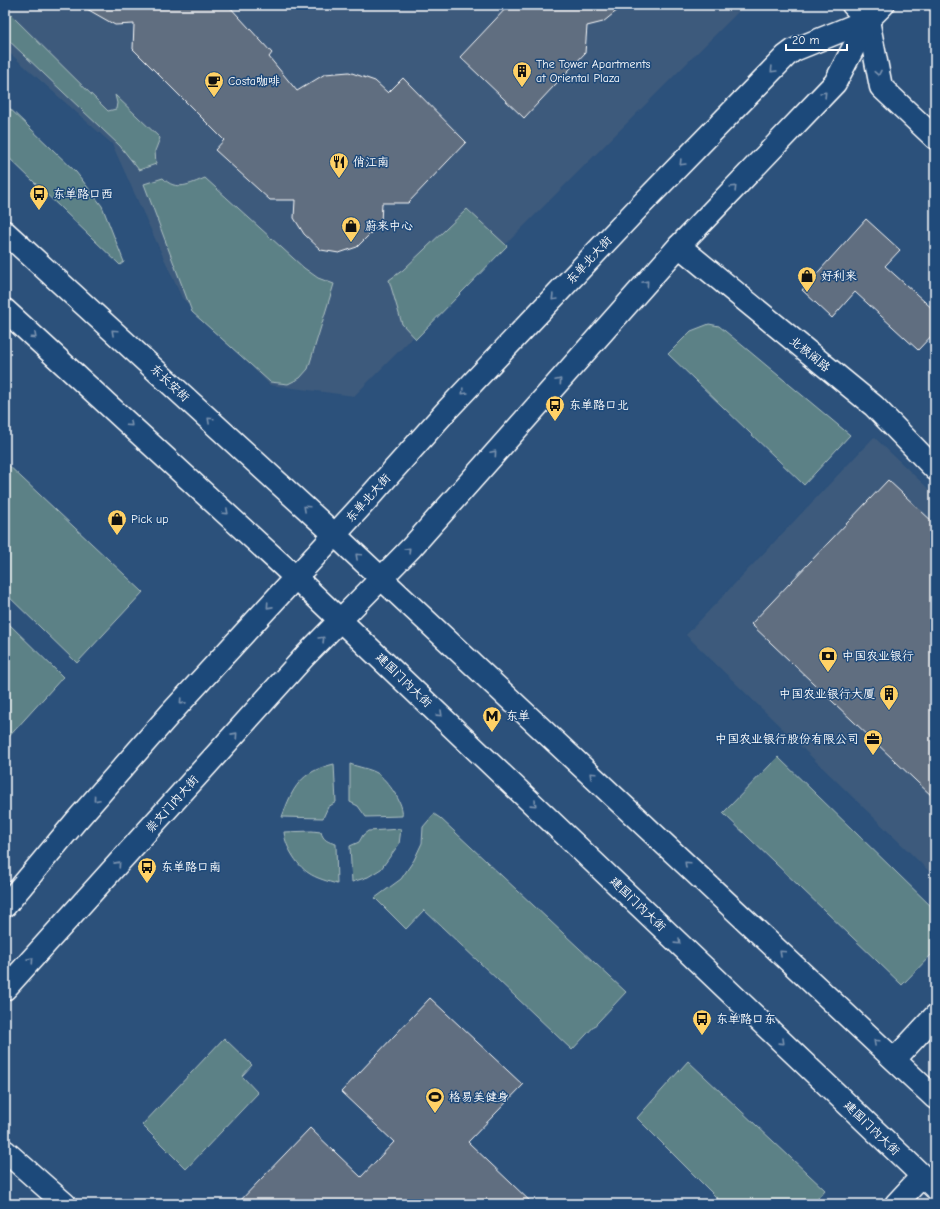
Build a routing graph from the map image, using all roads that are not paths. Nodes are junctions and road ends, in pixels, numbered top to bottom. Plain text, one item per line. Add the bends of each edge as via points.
1 (853, 5) edge
2 (883, 5) edge
3 (868, 20) junction
4 (935, 138) edge
5 (5, 232) edge
6 (679, 246) junction
7 (5, 310) edge
8 (935, 469) edge
9 (334, 534) junction
10 (296, 577) junction
11 (381, 578) junction
12 (341, 620) junction
13 (5, 906) edge
14 (5, 989) edge
15 (935, 1016) edge
16 (895, 1059) junction
17 (935, 1098) edge
18 (5, 1151) edge
19 (929, 1182) edge
20 (66, 1204) edge
21 (896, 1204) edge

1 - 3 main road
2 - 3 main road, 东单北大街
3 -> 4 main road via 881,87
6 -> 3 main road, 东单北大街 via 835,83
3 -> 9 main road, 东单北大街 via 794,50 786,56 638,208
9 -> 5 main road, 东长安街
6 - 8 main road, 北极阁路 via 874,406
11 -> 6 main road, 东单北大街 via 411,548
7 -> 10 main road
9 - 10 main road, 东单北大街
11 -> 9 main road, 东长安街
10 - 12 main road, 建国门内大街
10 -> 13 main road via 76,821
11 - 12 main road, 崇文门内大街
16 -> 11 main road
14 -> 12 main road, 崇文门内大街 via 305,656
12 -> 19 main road, 建国门内大街
15 - 16 main road
16 - 17 main road
18 - 20 main road
19 - 21 main road

